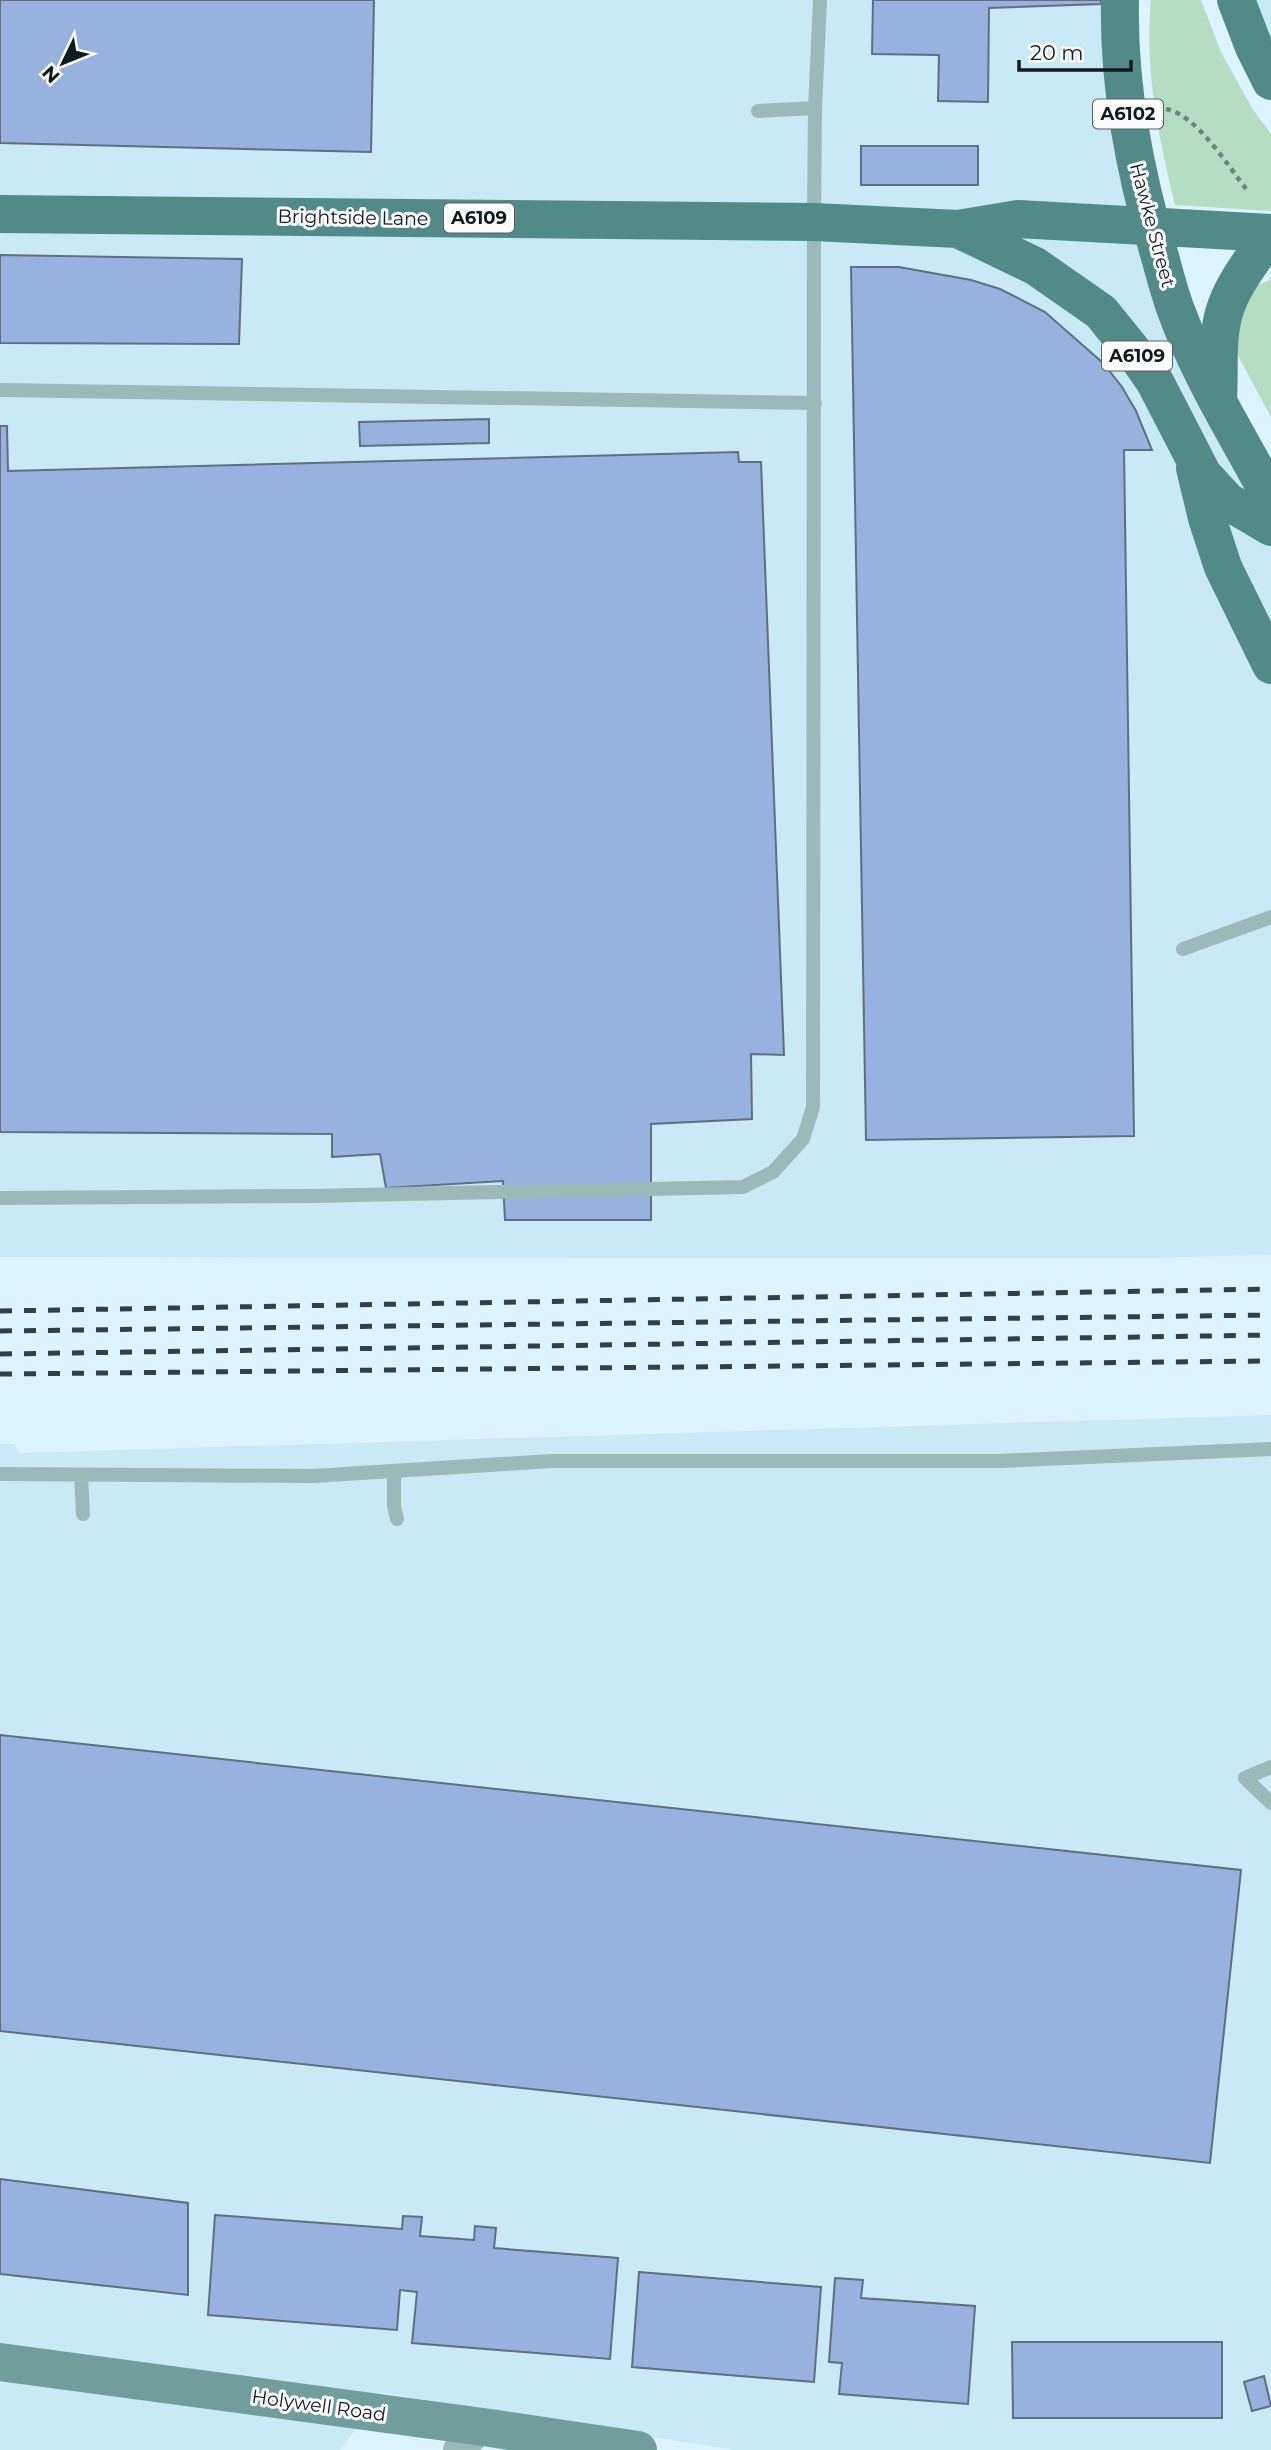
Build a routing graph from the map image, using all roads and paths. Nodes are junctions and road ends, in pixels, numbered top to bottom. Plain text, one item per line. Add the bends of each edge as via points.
1 (820, 0) edge
2 (1120, 0) edge
3 (1236, 0) edge
4 (1271, 81) edge
5 (815, 108) junction
6 (758, 111) dead end
7 (1128, 114) junction
8 (1258, 194) dead end
9 (0, 214) edge
10 (814, 222) junction
11 (1150, 225) junction
12 (958, 229) junction
13 (1271, 233) edge
14 (0, 390) edge
15 (1218, 400) junction
16 (815, 403) junction
17 (1192, 456) junction
18 (1271, 498) edge
19 (1271, 527) edge
20 (1271, 664) edge
21 (1271, 917) edge
22 (1183, 948) dead end
23 (0, 1198) edge
24 (1271, 1449) edge
25 (394, 1471) junction
26 (0, 1474) edge
27 (81, 1475) junction
28 (83, 1514) dead end
29 (397, 1519) dead end
30 (1271, 1767) edge
31 (1271, 1803) edge
32 (0, 2362) edge
33 (471, 2438) edge
34 (638, 2450) edge

1 - 5 lane
2 - 7 main road, Hawke Street / A6102
3 - 4 main road
5 - 6 lane
5 - 10 lane
7 - 8 path via 1169,108 1184,116 1247,190
7 - 11 main road, Hawke Street / A6102
9 - 10 main road, Brightside Lane / A6109
10 - 12 main road, Brightside Lane / A6109
10 - 16 lane
11 - 12 main road, Brightside Lane via 1018,219
11 - 13 main road, Brightside Lane
11 - 15 main road, Hawke Street / A6102 via 1177,313
12 - 17 main road, Brightside Lane / A6109 via 1035,267 1101,312 1155,382
13 - 15 main road via 1224,313
14 - 16 lane
15 - 18 main road, Hawke Street
16 - 23 lane via 813,1107 803,1139 774,1172 743,1187
17 - 19 main road, Brightside Lane / A6109 via 1227,501
17 - 20 main road via 1223,567
21 - 22 lane
24 - 25 lane via 998,1461 552,1461
25 - 27 lane via 313,1476
25 - 29 lane
26 - 27 lane
27 - 28 lane
30 - 31 lane via 1245,1778
32 - 33 main road, Holywell Road
33 - 34 main road, Holywell Road

